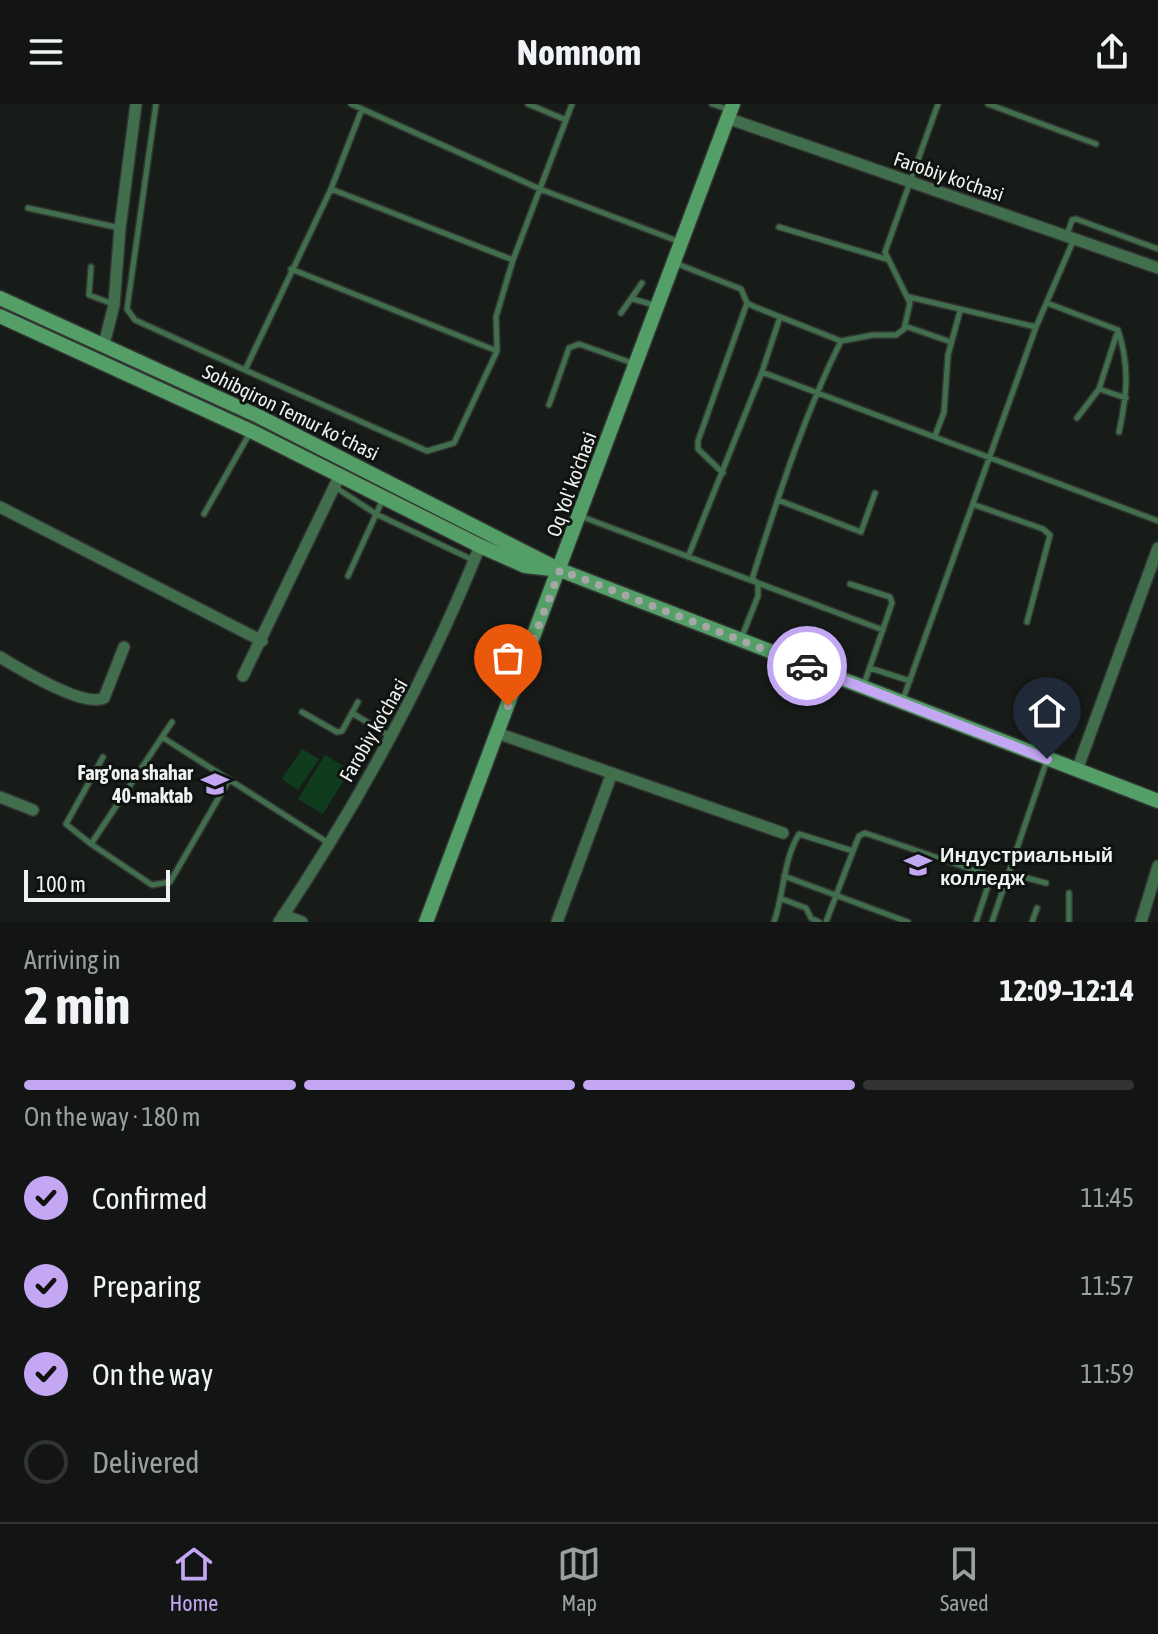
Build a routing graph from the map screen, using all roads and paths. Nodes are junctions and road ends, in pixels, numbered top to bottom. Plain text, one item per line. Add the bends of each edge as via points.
1 (136, 104) edge
2 (156, 104) edge
3 (351, 104) edge
4 (528, 104) edge
5 (572, 104) edge
6 (712, 104) edge
7 (938, 104) edge
8 (990, 104) edge
9 (362, 109) junction
10 (730, 111) edge
11 (566, 120) junction
12 (1096, 144) dead end
13 (909, 181) junction
14 (331, 189) junction
15 (540, 189) junction
16 (28, 208) dead end
17 (779, 227) dead end
18 (120, 228) junction
19 (1071, 236) junction
20 (681, 243) junction
21 (1158, 249) edge
22 (513, 260) junction
23 (886, 260) junction
24 (674, 262) junction
25 (91, 267) dead end
26 (1158, 268) edge
27 (291, 269) junction
28 (642, 283) dead end
29 (908, 296) junction
30 (0, 298) edge
31 (633, 299) junction
32 (747, 303) junction
33 (1047, 303) junction
34 (114, 305) junction
35 (658, 306) junction
36 (960, 311) junction
37 (621, 313) dead end
38 (0, 316) edge
39 (780, 317) junction
40 (905, 326) junction
41 (1036, 327) junction
42 (1118, 330) junction
43 (841, 341) junction
44 (951, 342) junction
45 (104, 344) junction
46 (497, 351) junction
47 (636, 365) junction
48 (245, 370) junction
49 (762, 372) junction
50 (1099, 389) junction
51 (816, 392) junction
52 (1126, 398) junction
53 (549, 405) dead end
54 (1077, 418) dead end
55 (251, 431) junction
56 (1119, 432) dead end
57 (935, 436) junction
58 (991, 458) junction
59 (723, 473) junction
60 (337, 482) junction
61 (875, 493) dead end
62 (383, 498) junction
63 (778, 500) junction
64 (975, 505) junction
65 (0, 507) edge
66 (204, 514) dead end
67 (376, 514) junction
68 (580, 516) junction
69 (1158, 521) edge
70 (480, 546) junction
71 (1158, 548) edge
72 (688, 557) junction
73 (474, 561) junction
74 (560, 570) junction
75 (348, 576) dead end
76 (752, 579) junction
77 (850, 584) dead end
78 (1027, 622) dead end
79 (883, 630) junction
80 (741, 640) junction
81 (262, 641) junction
82 (124, 647) dead end
83 (0, 657) edge
84 (870, 668) junction
85 (243, 676) dead end
86 (910, 681) junction
87 (863, 688) junction
88 (358, 702) dead end
89 (902, 703) junction
90 (302, 712) dead end
91 (352, 713) junction
92 (172, 722) dead end
93 (497, 733) junction
94 (162, 737) junction
95 (391, 737) junction
96 (103, 757) dead end
97 (1047, 759) junction
98 (1077, 770) junction
99 (612, 773) junction
100 (229, 780) junction
101 (0, 797) edge
102 (1158, 801) edge
103 (33, 810) dead end
104 (783, 833) dead end
105 (328, 843) junction
106 (91, 844) junction
107 (853, 851) junction
108 (1158, 866) edge
109 (1008, 873) junction
110 (784, 876) junction
111 (991, 877) junction
112 (1006, 881) junction
113 (1046, 883) dead end
114 (1155, 891) edge
115 (1069, 893) dead end
116 (836, 896) junction
117 (782, 899) junction
118 (1037, 908) dead end
119 (979, 912) junction
120 (281, 918) edge
121 (993, 919) edge
122 (302, 922) edge
123 (426, 922) edge
124 (557, 922) edge
125 (774, 922) edge
126 (819, 922) edge
127 (826, 922) edge
128 (908, 922) edge
129 (976, 922) edge
130 (1032, 922) edge
131 (1069, 922) edge
132 (1141, 922) edge

1 - 18 street
2 - 48 lane via 127,309 135,320
3 - 9 lane
4 - 11 lane
5 - 11 lane
6 - 10 lane
7 - 13 lane
8 - 12 lane
9 - 14 lane
9 - 15 lane
10 - 13 street, Farobiy ko'chasi
10 - 20 main road, Oq Yol' ko'chasi
11 - 15 lane
13 - 19 street, Farobiy ko'chasi
13 - 23 lane
14 - 22 lane
14 - 27 lane
15 - 20 lane
15 - 22 lane
16 - 18 lane
17 - 23 lane
18 - 34 street
19 - 21 lane via 1076,219
19 - 26 street, Farobiy ko'chasi
19 - 33 lane
20 - 24 main road, Oq Yol' ko'chasi
22 - 46 lane via 496,317
23 - 29 lane
24 - 32 lane via 741,289
24 - 35 main road, Oq Yol' ko'chasi
25 - 34 lane via 89,295
27 - 46 lane
27 - 48 lane
28 - 31 lane
29 - 36 lane
29 - 40 lane
30 - 45 main road, Sohibqiron Temur koʻchasi
31 - 35 lane
31 - 37 lane
32 - 39 lane
32 - 59 lane via 698,441 698,449
33 - 41 lane
33 - 42 lane
34 - 45 street
35 - 47 main road, Oq Yol' ko'chasi
36 - 41 lane
36 - 44 lane
38 - 55 main road, Sohibqiron Temur koʻchasi
39 - 43 lane
39 - 49 lane
40 - 43 lane via 896,335
40 - 44 lane
41 - 58 lane
42 - 50 lane
42 - 52 lane via 1127,358
43 - 51 lane
44 - 57 lane via 944,412
45 - 74 main road, Sohibqiron Temur koʻchasi
46 - 48 lane via 454,443 427,451
47 - 53 lane via 579,344 569,348
47 - 68 main road, Oq Yol' ko'chasi
49 - 51 lane
49 - 59 lane
50 - 52 lane
50 - 54 lane
51 - 57 lane
51 - 63 lane
52 - 56 lane
55 - 60 main road, Sohibqiron Temur koʻchasi
55 - 66 lane
57 - 58 lane
58 - 64 lane
58 - 69 lane
59 - 72 lane
60 - 62 main road, Sohibqiron Temur koʻchasi
60 - 67 lane
60 - 81 street
61 - 63 lane via 861,532
62 - 67 lane
62 - 70 main road, Sohibqiron Temur koʻchasi
63 - 76 lane
64 - 78 lane via 1050,535
64 - 86 lane
65 - 81 street
67 - 73 lane
67 - 75 lane
68 - 72 lane
68 - 74 main road, Oq Yol' ko'chasi
70 - 73 street, Farobiy ko'chasi
70 - 74 main road, Sohibqiron Temur koʻchasi via 525,566
71 - 98 street
72 - 76 lane
73 - 95 street, Farobiy ko'chasi via 436,653
74 - 80 main road, Sohibqiron Temur koʻchasi
74 - 93 main road, Oq Yol' ko'chasi
76 - 79 lane
76 - 80 lane via 758,583 758,596
77 - 79 lane via 890,597
79 - 84 lane
80 - 87 main road, Sohibqiron Temur koʻchasi
81 - 85 street
82 - 83 street via 104,698 93,701
84 - 86 lane
84 - 87 lane
86 - 89 lane
87 - 89 main road, Sohibqiron Temur koʻchasi
88 - 91 lane
89 - 97 main road, Sohibqiron Temur koʻchasi
90 - 91 lane via 337,732
91 - 95 lane
92 - 94 lane
93 - 99 street
93 - 123 main road, Oq Yol' ko'chasi
94 - 100 lane
94 - 106 lane
95 - 105 street, Farobiy ko'chasi
96 - 106 lane via 66,824
97 - 98 main road, Sohibqiron Temur koʻchasi
97 - 109 lane
98 - 102 main road, Sohibqiron Temur koʻchasi
99 - 104 street
99 - 124 street
100 - 105 lane
100 - 106 lane via 170,882 152,885
101 - 103 street
105 - 120 street, Farobiy ko'chasi
107 - 110 lane via 799,834
107 - 111 lane via 865,833
107 - 116 lane
108 - 114 street
109 - 112 lane
109 - 113 lane
110 - 116 lane
110 - 117 lane
111 - 112 lane
111 - 119 lane
112 - 121 lane
114 - 132 street
115 - 131 lane
116 - 127 lane
116 - 128 lane
117 - 125 lane
117 - 126 lane via 806,908
118 - 130 lane
119 - 121 lane
119 - 129 lane
120 - 122 street

